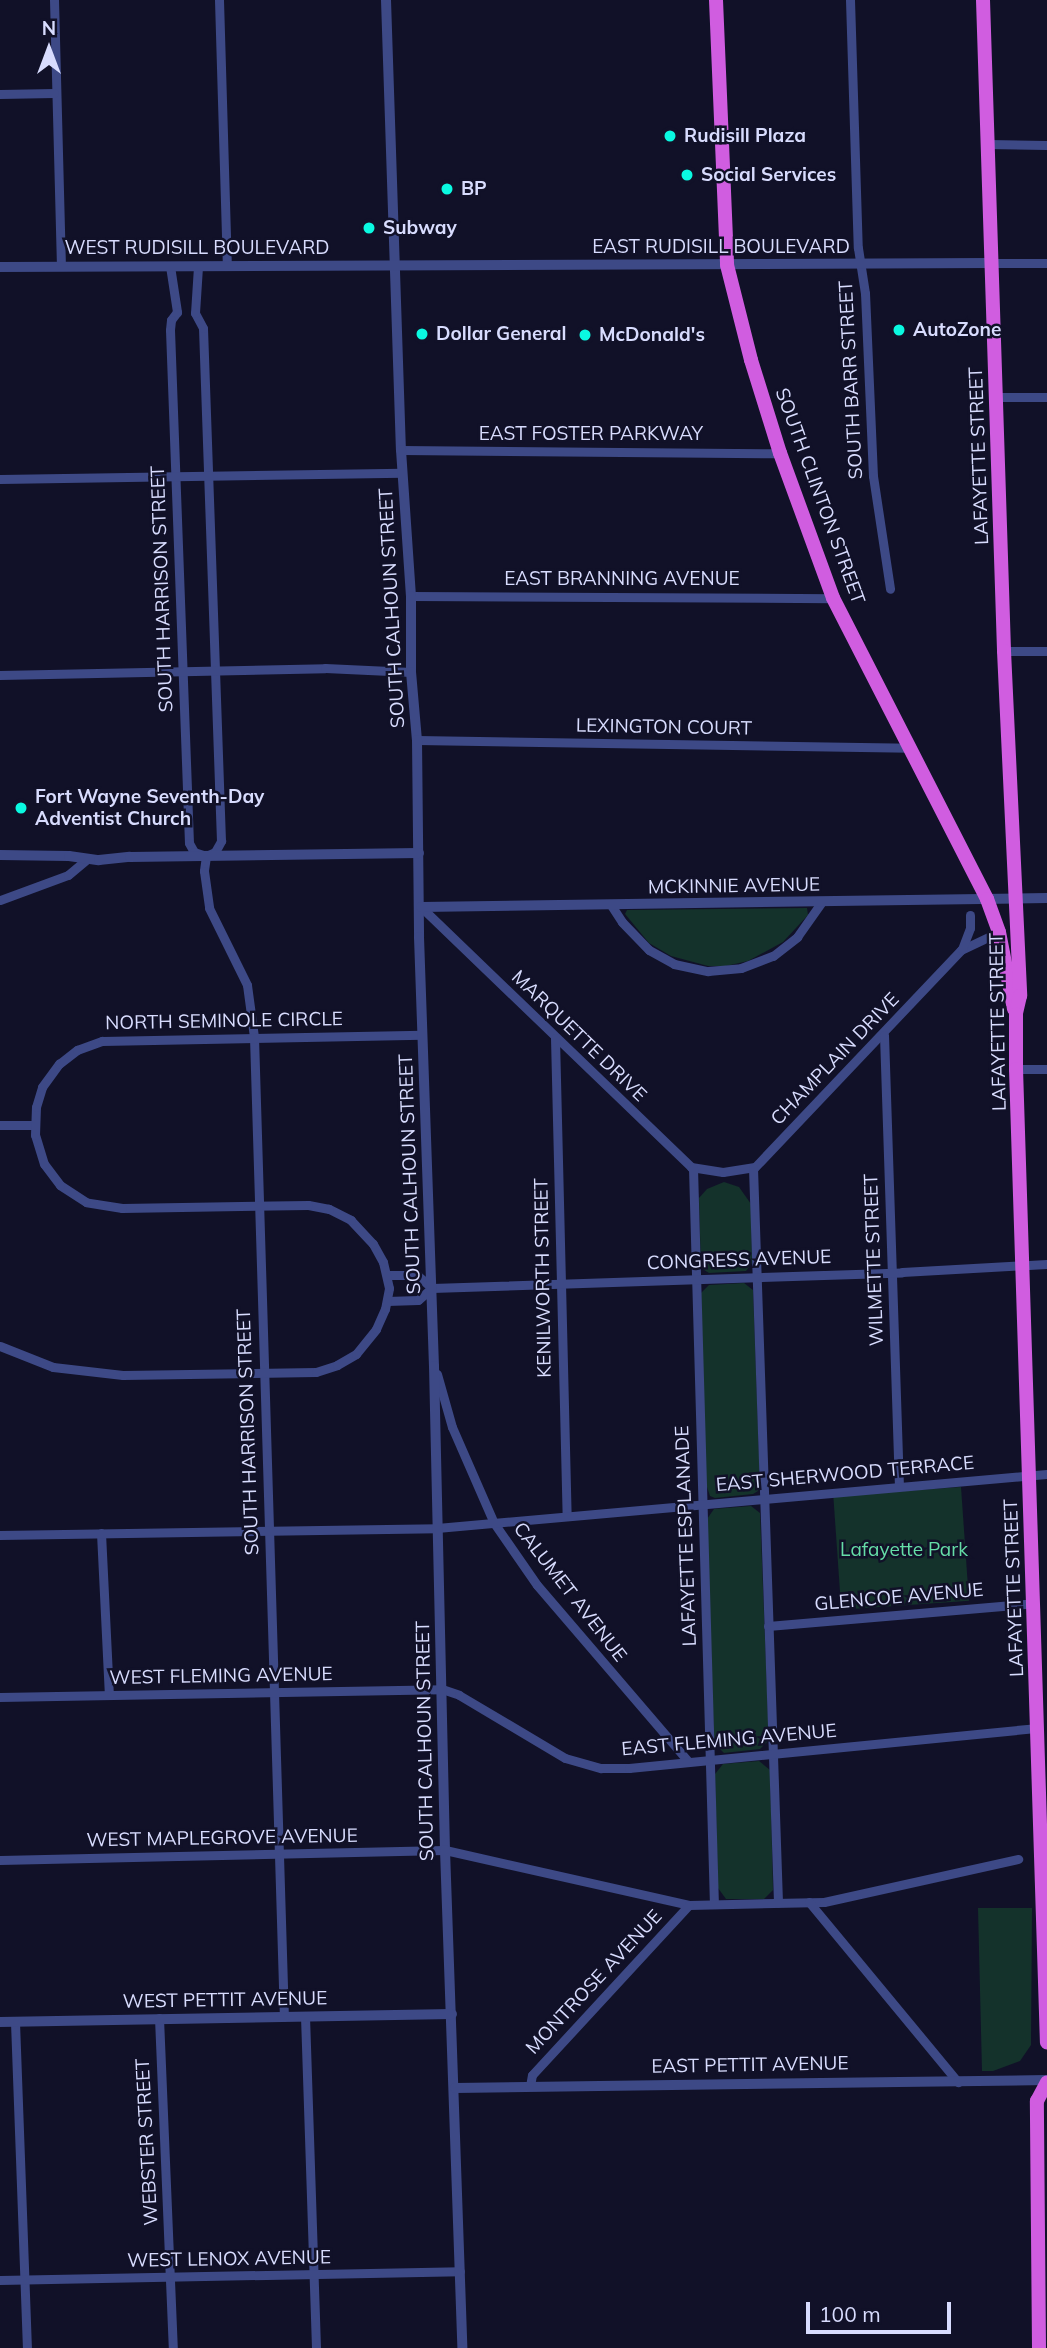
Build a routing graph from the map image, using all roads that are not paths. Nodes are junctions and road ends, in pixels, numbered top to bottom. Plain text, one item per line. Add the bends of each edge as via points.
1 (54, 0) edge
2 (219, 0) edge
3 (386, 0) edge
4 (716, 0) edge
5 (850, 0) edge
6 (983, 0) edge
7 (54, 93) junction
8 (0, 94) edge
9 (987, 144) junction
10 (1047, 145) edge
11 (991, 263) junction
12 (1047, 263) edge
13 (861, 264) junction
14 (227, 265) junction
15 (394, 265) junction
16 (727, 265) junction
17 (61, 266) junction
18 (170, 266) junction
19 (198, 266) junction
20 (0, 267) edge
21 (177, 313) junction
22 (195, 313) junction
23 (996, 397) junction
24 (1047, 397) edge
25 (401, 450) junction
26 (780, 453) junction
27 (402, 473) junction
28 (207, 475) junction
29 (176, 476) junction
30 (0, 479) edge
31 (890, 589) dead end
32 (411, 596) junction
33 (834, 598) junction
34 (1004, 651) junction
35 (1047, 651) edge
36 (183, 670) junction
37 (214, 670) junction
38 (411, 672) junction
39 (0, 675) edge
40 (417, 740) junction
41 (910, 748) junction
42 (419, 853) junction
43 (0, 855) edge
44 (206, 856) junction
45 (86, 860) junction
46 (1014, 898) junction
47 (1047, 898) edge
48 (987, 899) junction
49 (0, 900) edge
50 (821, 903) junction
51 (611, 905) junction
52 (421, 908) junction
53 (970, 915) dead end
54 (999, 932) junction
55 (961, 950) junction
56 (1016, 1014) junction
57 (422, 1035) junction
58 (884, 1035) junction
59 (254, 1037) junction
60 (555, 1038) junction
61 (1016, 1069) junction
62 (1047, 1069) edge
63 (0, 1125) edge
64 (34, 1125) junction
65 (693, 1168) junction
66 (752, 1168) junction
67 (258, 1205) junction
68 (1047, 1264) edge
69 (1023, 1265) junction
70 (892, 1273) junction
71 (387, 1275) junction
72 (757, 1277) junction
73 (696, 1279) junction
74 (561, 1283) junction
75 (432, 1288) junction
76 (387, 1301) junction
77 (1, 1349) edge
78 (434, 1366) junction
79 (264, 1373) junction
80 (452, 1427) junction
81 (436, 1430) junction
82 (1031, 1474) junction
83 (1047, 1474) edge
84 (899, 1485) junction
85 (764, 1499) junction
86 (702, 1505) junction
87 (567, 1516) junction
88 (494, 1523) junction
89 (437, 1528) junction
90 (268, 1531) junction
91 (101, 1533) junction
92 (0, 1535) edge
93 (1034, 1603) junction
94 (768, 1626) junction
95 (442, 1689) junction
96 (274, 1693) junction
97 (109, 1695) junction
98 (0, 1697) edge
99 (1038, 1728) junction
100 (772, 1754) junction
101 (710, 1759) junction
102 (688, 1761) junction
103 (445, 1850) junction
104 (1044, 1853) edge
105 (277, 1855) junction
106 (1017, 1859) dead end
107 (0, 1860) edge
108 (809, 1902) junction
109 (778, 1903) junction
110 (714, 1904) junction
111 (689, 1905) junction
112 (452, 2014) junction
113 (305, 2016) junction
114 (284, 2017) junction
115 (159, 2018) junction
116 (0, 2022) edge
117 (15, 2022) junction
118 (1047, 2043) edge
119 (1047, 2081) edge
120 (958, 2082) junction
121 (530, 2086) junction
122 (454, 2088) junction
123 (460, 2271) junction
124 (313, 2275) junction
125 (171, 2279) junction
126 (0, 2280) edge
127 (24, 2280) junction
128 (1044, 2308) edge
129 (27, 2348) edge
130 (173, 2348) edge
131 (317, 2348) edge
132 (462, 2348) edge
133 (1039, 2348) edge

1 - 7 street
2 - 14 street
3 - 15 street, SOUTH CALHOUN STREET
4 - 16 highway, SOUTH CLINTON STREET
5 - 13 street, SOUTH BARR STREET
6 - 9 highway, LAFAYETTE STREET
7 - 8 street
7 - 17 street
9 - 10 street
9 - 11 highway, LAFAYETTE STREET
11 - 12 street, EAST RUDISILL BOULEVARD
11 - 13 street, EAST RUDISILL BOULEVARD
11 - 23 highway, LAFAYETTE STREET
13 - 16 street, EAST RUDISILL BOULEVARD
13 - 31 street, SOUTH BARR STREET via 873,476
14 - 15 street, WEST RUDISILL BOULEVARD
14 - 19 street, WEST RUDISILL BOULEVARD
15 - 16 street, EAST RUDISILL BOULEVARD
15 - 25 street, SOUTH CALHOUN STREET
16 - 26 highway, SOUTH CLINTON STREET
17 - 18 street, WEST RUDISILL BOULEVARD
17 - 20 street, WEST RUDISILL BOULEVARD
18 - 19 street, WEST RUDISILL BOULEVARD
18 - 21 street, SOUTH HARRISON STREET
19 - 22 street, SOUTH HARRISON STREET
21 - 22 street
21 - 29 street, SOUTH HARRISON STREET via 170,330
22 - 28 street, SOUTH HARRISON STREET via 203,328
23 - 24 street
23 - 34 highway, LAFAYETTE STREET
25 - 26 street, EAST FOSTER PARKWAY
25 - 27 street, SOUTH CALHOUN STREET
26 - 33 highway, SOUTH CLINTON STREET
27 - 28 street
27 - 32 street, SOUTH CALHOUN STREET
28 - 29 street
28 - 37 street, SOUTH HARRISON STREET
29 - 30 street
29 - 36 street, SOUTH HARRISON STREET
32 - 33 street, EAST BRANNING AVENUE
32 - 38 street, SOUTH CALHOUN STREET
33 - 41 highway, SOUTH CLINTON STREET
34 - 35 street
34 - 46 highway, LAFAYETTE STREET
36 - 37 street
36 - 39 street
36 - 44 street, SOUTH HARRISON STREET via 189,843 194,852
37 - 38 street
37 - 44 street, SOUTH HARRISON STREET via 221,841 215,852
38 - 40 street, SOUTH CALHOUN STREET
40 - 41 street, LEXINGTON COURT
40 - 42 street, SOUTH CALHOUN STREET
41 - 48 highway, SOUTH CLINTON STREET
42 - 44 street
42 - 52 street, SOUTH CALHOUN STREET
43 - 45 street
44 - 45 street
44 - 59 street, SOUTH HARRISON STREET via 209,908 247,985
45 - 49 street via 68,875
46 - 47 street, MCKINNIE AVENUE
46 - 48 street, MCKINNIE AVENUE
46 - 56 highway, LAFAYETTE STREET via 1020,996
48 - 50 street, MCKINNIE AVENUE
48 - 54 highway, SOUTH CLINTON STREET
50 - 51 street, MCKINNIE AVENUE
50 - 51 street via 797,937 773,956 741,968 708,971 674,964 649,950
51 - 52 street, MCKINNIE AVENUE
52 - 57 street, SOUTH CALHOUN STREET
52 - 60 street, MARQUETTE DRIVE
53 - 55 street, CHAMPLAIN DRIVE
54 - 55 street, CHAMPLAIN DRIVE
54 - 56 highway, SOUTH CLINTON STREET
55 - 58 street, CHAMPLAIN DRIVE
56 - 61 highway, LAFAYETTE STREET
57 - 59 street, NORTH SEMINOLE CIRCLE
57 - 75 street, SOUTH CALHOUN STREET
58 - 66 street, CHAMPLAIN DRIVE
58 - 70 street, WILMETTE STREET
59 - 64 street, NORTH SEMINOLE CIRCLE via 93,1043 70,1055 50,1075 37,1100
59 - 67 street, SOUTH HARRISON STREET
60 - 65 street, MARQUETTE DRIVE
60 - 74 street, KENILWORTH STREET
61 - 62 street
61 - 69 highway, LAFAYETTE STREET
63 - 64 street
64 - 67 street via 36,1145 49,1172 86,1202 122,1208
65 - 66 street via 723,1172
65 - 73 street, LAFAYETTE ESPLANADE
66 - 72 street
67 - 71 street via 318,1206 347,1217 368,1236
67 - 79 street, SOUTH HARRISON STREET
68 - 69 street, CONGRESS AVENUE
69 - 70 street, CONGRESS AVENUE
69 - 82 highway, LAFAYETTE STREET
70 - 72 street, CONGRESS AVENUE
70 - 84 street, WILMETTE STREET
71 - 75 street via 417,1275
71 - 76 street
72 - 73 street, CONGRESS AVENUE
72 - 85 street
73 - 74 street, CONGRESS AVENUE
73 - 86 street, LAFAYETTE ESPLANADE
74 - 75 street, CONGRESS AVENUE
74 - 87 street, KENILWORTH STREET
75 - 76 street via 418,1300
75 - 78 street, SOUTH CALHOUN STREET
76 - 79 street via 363,1348 346,1360 316,1371
77 - 79 street via 53,1367 98,1374
78 - 80 street, CALUMET AVENUE
78 - 81 street, SOUTH CALHOUN STREET
79 - 90 street, SOUTH HARRISON STREET
80 - 81 street
80 - 88 street, CALUMET AVENUE
81 - 89 street, SOUTH CALHOUN STREET
82 - 83 street, EAST SHERWOOD TERRACE
82 - 84 street, EAST SHERWOOD TERRACE
82 - 93 highway, LAFAYETTE STREET
84 - 85 street, EAST SHERWOOD TERRACE
85 - 86 street, EAST SHERWOOD TERRACE
85 - 94 street
86 - 87 street, EAST SHERWOOD TERRACE
86 - 101 street, LAFAYETTE ESPLANADE
87 - 88 street, EAST SHERWOOD TERRACE
88 - 89 street, EAST SHERWOOD TERRACE
88 - 102 street, CALUMET AVENUE via 537,1585
89 - 90 street, EAST SHERWOOD TERRACE
89 - 95 street, SOUTH CALHOUN STREET
90 - 91 street, EAST SHERWOOD TERRACE
90 - 96 street, SOUTH HARRISON STREET
91 - 92 street, EAST SHERWOOD TERRACE
91 - 97 street
93 - 94 street, GLENCOE AVENUE
93 - 99 highway, LAFAYETTE STREET
94 - 100 street
95 - 96 street, WEST FLEMING AVENUE
95 - 102 street, EAST FLEMING AVENUE via 583,1765 629,1768
95 - 103 street, SOUTH CALHOUN STREET
96 - 97 street, WEST FLEMING AVENUE
96 - 105 street, SOUTH HARRISON STREET
97 - 98 street, WEST FLEMING AVENUE
99 - 100 street, EAST FLEMING AVENUE
99 - 104 highway, LAFAYETTE STREET
100 - 101 street, EAST FLEMING AVENUE
100 - 109 street
101 - 102 street, EAST FLEMING AVENUE
101 - 110 street, LAFAYETTE ESPLANADE
103 - 105 street, WEST MAPLEGROVE AVENUE
103 - 111 street, WEST MAPLEGROVE AVENUE
103 - 112 street, SOUTH CALHOUN STREET
104 - 118 highway, LAFAYETTE STREET
105 - 107 street, WEST MAPLEGROVE AVENUE
105 - 114 street, SOUTH HARRISON STREET
106 - 108 street, WEST MAPLEGROVE AVENUE
108 - 109 street, WEST MAPLEGROVE AVENUE
108 - 120 street
109 - 110 street, WEST MAPLEGROVE AVENUE
110 - 111 street, WEST MAPLEGROVE AVENUE
111 - 121 street, MONTROSE AVENUE via 532,2075
112 - 113 street, WEST PETTIT AVENUE
112 - 122 street, SOUTH CALHOUN STREET
113 - 114 street, WEST PETTIT AVENUE
113 - 124 street
114 - 115 street, WEST PETTIT AVENUE
115 - 117 street, WEST PETTIT AVENUE
115 - 125 street, WEBSTER STREET
116 - 117 street, WEST PETTIT AVENUE
117 - 127 street
119 - 120 street, EAST PETTIT AVENUE
119 - 128 highway via 1037,2101
120 - 121 street, EAST PETTIT AVENUE
121 - 122 street, EAST PETTIT AVENUE
122 - 123 street, SOUTH CALHOUN STREET
123 - 124 street, WEST LENOX AVENUE
123 - 132 street, SOUTH CALHOUN STREET
124 - 125 street, WEST LENOX AVENUE
124 - 131 street
125 - 127 street, WEST LENOX AVENUE
125 - 130 street, WEBSTER STREET
126 - 127 street, WEST LENOX AVENUE
127 - 129 street
128 - 133 highway

